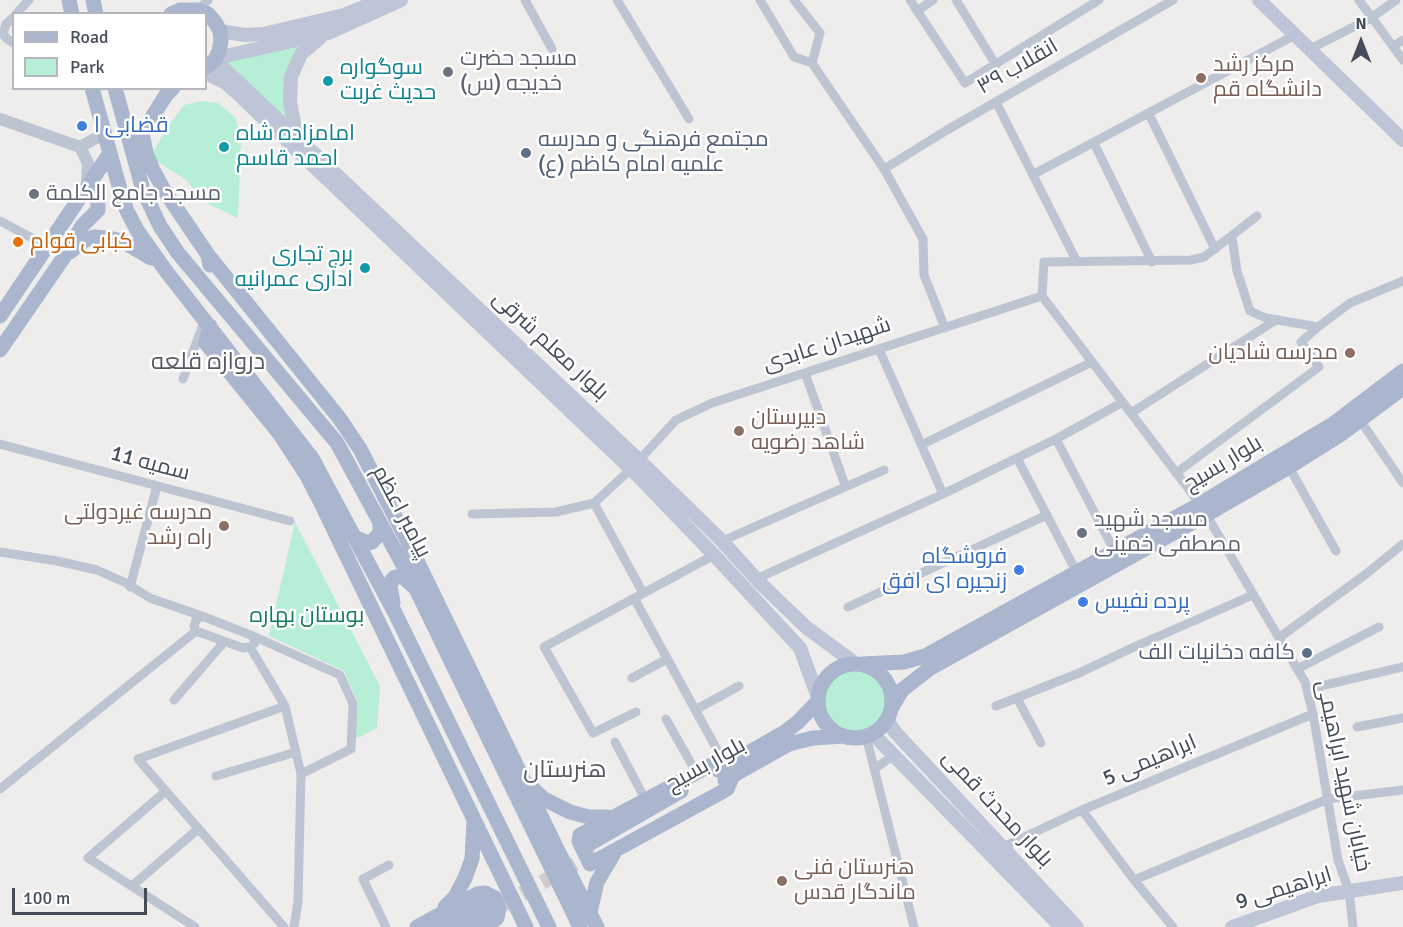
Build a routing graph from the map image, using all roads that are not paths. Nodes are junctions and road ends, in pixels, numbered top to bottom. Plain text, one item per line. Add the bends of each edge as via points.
1 (29, 0) edge
2 (380, 0) edge
3 (401, 0) edge
4 (525, 0) edge
5 (617, 0) edge
6 (760, 0) edge
7 (794, 0) edge
8 (909, 0) edge
9 (933, 0) edge
10 (956, 0) edge
11 (1099, 0) edge
12 (1173, 0) edge
13 (1259, 0) edge
14 (1359, 0) edge
15 (1396, 0) edge
16 (203, 5) edge
17 (178, 8) edge
18 (916, 11) junction
19 (18, 12) edge
20 (207, 12) edge
21 (12, 18) edge
22 (1371, 18) junction
23 (220, 32) junction
24 (327, 33) junction
25 (1295, 35) junction
26 (1403, 40) edge
27 (12, 42) edge
28 (1393, 46) junction
29 (552, 49) dead end
30 (1310, 49) junction
31 (1403, 60) edge
32 (212, 62) edge
33 (812, 63) junction
34 (996, 65) junction
35 (207, 74) edge
36 (93, 90) edge
37 (116, 90) edge
38 (172, 90) edge
39 (996, 102) junction
40 (1149, 114) junction
41 (689, 119) dead end
42 (0, 120) edge
43 (104, 132) junction
44 (142, 133) junction
45 (296, 134) junction
46 (1403, 140) edge
47 (1094, 143) junction
48 (80, 147) junction
49 (110, 153) junction
50 (134, 159) junction
51 (884, 169) junction
52 (1034, 174) junction
53 (164, 190) junction
54 (84, 191) junction
55 (1257, 216) dead end
56 (0, 221) edge
57 (1232, 237) junction
58 (46, 246) junction
59 (1215, 249) junction
60 (208, 255) junction
61 (63, 257) junction
62 (1077, 262) junction
63 (1152, 262) junction
64 (166, 271) junction
65 (1403, 281) edge
66 (211, 292) junction
67 (1042, 296) junction
68 (0, 316) edge
69 (1276, 320) junction
70 (207, 323) junction
71 (1318, 327) junction
72 (945, 328) junction
73 (879, 349) junction
74 (0, 350) edge
75 (1092, 362) junction
76 (1403, 371) edge
77 (805, 373) junction
78 (183, 379) dead end
79 (1403, 388) edge
80 (1123, 402) junction
81 (1131, 413) junction
82 (1360, 420) junction
83 (1056, 439) junction
84 (0, 444) edge
85 (922, 444) junction
86 (1017, 458) junction
87 (635, 464) junction
88 (1289, 466) junction
89 (884, 470) dead end
90 (1176, 472) junction
91 (1403, 483) edge
92 (845, 485) junction
93 (157, 486) junction
94 (943, 494) junction
95 (594, 503) junction
96 (1204, 509) junction
97 (472, 514) dead end
98 (1047, 515) junction
99 (290, 521) dead end
100 (381, 522) junction
101 (354, 537) junction
102 (722, 541) junction
103 (1403, 544) edge
104 (1336, 551) dead end
105 (0, 552) edge
106 (1114, 552) junction
107 (714, 555) junction
108 (1077, 573) junction
109 (756, 579) junction
110 (130, 587) junction
111 (416, 589) junction
112 (643, 593) junction
113 (1253, 595) junction
114 (634, 598) junction
115 (848, 608) dead end
116 (395, 613) junction
117 (202, 616) junction
118 (1379, 627) dead end
119 (196, 631) junction
120 (254, 636) junction
121 (1280, 637) junction
122 (224, 642) junction
123 (250, 647) junction
124 (667, 659) junction
125 (859, 664) junction
126 (1403, 667) edge
127 (1297, 669) junction
128 (632, 678) dead end
129 (739, 686) dead end
130 (1308, 689) junction
131 (1017, 698) junction
132 (818, 699) junction
133 (174, 700) dead end
134 (285, 705) junction
135 (996, 706) dead end
136 (695, 710) junction
137 (636, 712) dead end
138 (889, 714) junction
139 (1313, 714) junction
140 (1403, 718) edge
141 (666, 719) dead end
142 (1358, 727) dead end
143 (869, 734) junction
144 (844, 736) junction
145 (615, 742) dead end
146 (1041, 743) dead end
147 (296, 752) junction
148 (894, 756) junction
149 (874, 769) junction
150 (729, 771) junction
151 (696, 772) junction
152 (302, 774) junction
153 (216, 777) dead end
154 (523, 779) junction
155 (0, 789) edge
156 (1403, 790) edge
157 (166, 791) junction
158 (645, 799) junction
159 (1328, 799) junction
160 (1082, 810) junction
161 (611, 817) junction
162 (474, 819) junction
163 (198, 829) junction
164 (593, 847) tunnel mouth
165 (1003, 847) junction
166 (615, 852) junction
167 (389, 865) dead end
168 (565, 879) junction
169 (1134, 880) junction
170 (1403, 883) edge
171 (132, 886) junction
172 (1348, 891) junction
173 (590, 912) junction
174 (486, 914) edge
175 (438, 922) edge
176 (195, 927) edge
177 (284, 927) edge
178 (294, 927) edge
179 (386, 927) edge
180 (417, 927) edge
181 (463, 927) edge
182 (526, 927) edge
183 (549, 927) edge
184 (580, 927) edge
185 (597, 927) edge
186 (914, 927) edge
187 (1061, 927) edge
188 (1077, 927) edge
189 (1173, 927) edge
190 (1232, 927) edge
191 (1353, 927) edge

1 - 19 street
2 - 23 main road via 344,15 263,34
3 - 24 main road
4 - 29 street
5 - 41 street
6 - 33 street via 794,57
7 - 33 street via 820,33
8 - 18 street
9 - 18 street
10 - 34 street
11 - 34 street
12 - 39 street, انقلاب ۳۹
13 - 25 main road
14 - 22 street
15 - 22 street
16 - 17 main road
18 - 34 street via 965,83
20 - 23 main road
21 - 27 street via 3,34
22 - 28 street
22 - 30 street
23 - 32 main road via 221,41
24 - 32 main road
24 - 45 main road via 301,54 291,77 290,102
25 - 30 main road
25 - 40 street
26 - 28 street
28 - 31 street
30 - 46 main road
32 - 45 main road, بلوار معلم شرقی
33 - 51 street
35 - 87 main road, بلوار معلم شرقی via 236,92
36 - 43 main road
37 - 50 main road, پیامبر اعظم
38 - 44 main road
39 - 51 street, انقلاب ۳۹
39 - 52 street
40 - 47 street
40 - 59 street
42 - 48 street
43 - 48 street
43 - 49 main road
44 - 50 main road
44 - 53 main road via 146,153
45 - 87 main road, بلوار معلم شرقی
47 - 52 street
47 - 63 street
48 - 54 street via 88,163
49 - 54 main road
49 - 64 main road via 127,211
50 - 53 main road
50 - 66 main road, پیامبر اعظم via 160,226
51 - 72 street via 923,239 924,275
52 - 62 street
53 - 60 main road
54 - 58 main road
54 - 61 main road via 93,193 98,210 82,226
55 - 57 street
56 - 58 street
57 - 59 street
57 - 69 street via 1237,271 1250,311
58 - 68 main road
59 - 63 street via 1191,260
60 - 66 main road
60 - 154 main road via 340,418 360,449
61 - 64 main road via 84,241 108,238 145,253
61 - 74 main road
62 - 63 street
62 - 67 street via 1044,262
64 - 70 main road
65 - 71 street via 1350,303
66 - 100 main road, پیامبر اعظم via 337,443
67 - 72 street, شهیدان عابدی
67 - 75 street, خیابان شهید ابراهیمی
69 - 71 street
69 - 81 street
70 - 78 street
70 - 101 main road via 312,458
70 - 162 main road via 206,343 279,433 307,476
71 - 90 street via 1300,342 1319,367
72 - 73 street, شهیدان عابدی
73 - 77 street, شهیدان عابدی
73 - 85 street
75 - 80 street, خیابان شهید ابراهیمی
75 - 85 street
76 - 96 main road, بلوار بسیج via 1333,424
77 - 87 street, شهیدان عابدی via 712,403 676,420
77 - 92 street
79 - 82 main road, بلوار بسیج
80 - 81 street, خیابان شهید ابراهیمی
80 - 83 street
81 - 90 street, خیابان شهید ابراهیمی
82 - 88 main road, بلوار بسیج
82 - 91 street
83 - 86 street
83 - 106 street
84 - 93 street, سمیه 11
85 - 94 street
86 - 94 street
86 - 98 street
87 - 95 street, شهیدان عابدی
87 - 102 main road, بلوار معلم شرقی
87 - 107 main road, بلوار معلم شرقی
88 - 96 main road, بلوار بسیج
88 - 104 street
89 - 92 street
90 - 96 street, خیابان شهید ابراهیمی
92 - 102 street
93 - 99 street, سمیه 11
93 - 110 street
94 - 109 street
95 - 97 street via 556,512
95 - 112 street
96 - 106 main road, بلوار بسیج
96 - 113 street, خیابان شهید ابراهیمی
96 - 138 main road, بلوار بسیج via 929,669 902,690
98 - 108 street
98 - 115 street
100 - 101 main road via 380,533 372,542
100 - 111 main road, پیامبر اعظم
101 - 116 main road
102 - 109 main road, بلوار معلم شرقی
103 - 121 street
105 - 110 street via 96,570
106 - 108 main road, بلوار بسیج
107 - 112 street
107 - 132 main road, بلوار معلم شرقی via 800,648
108 - 125 main road, بلوار بسیج via 925,656 904,662
109 - 125 main road, بلوار معلم شرقی via 807,628
110 - 117 street
111 - 116 main road via 403,577 392,580 390,593
111 - 168 main road, پیامبر اعظم
112 - 114 street
113 - 121 street, خیابان شهید ابراهیمی
113 - 131 street
114 - 124 street
114 - 137 street via 544,647 593,733
116 - 183 main road
117 - 119 street via 196,620
117 - 120 street
118 - 127 street
119 - 122 street
119 - 155 street
120 - 123 street via 255,643
120 - 152 street via 340,675 353,704 351,750
121 - 127 street, خیابان شهید ابراهیمی
122 - 123 street
122 - 133 street
123 - 134 street
124 - 128 street
124 - 136 street
125 - 132 main road via 838,668 828,675
125 - 138 main road via 873,668 889,685
126 - 130 street
127 - 130 street, خیابان شهید ابراهیمی
129 - 136 street
130 - 139 street, خیابان شهید ابراهیمی
131 - 135 street
131 - 146 street
132 - 144 main road via 824,721
132 - 150 main road, بلوار بسیج via 798,722
134 - 147 street
134 - 157 street via 138,759
136 - 150 street
138 - 143 main road via 879,729
138 - 165 main road, بلوار محدث قمی via 895,732
139 - 159 street, خیابان شهید ابراهیمی
139 - 160 street, ابراهیمی 5
140 - 142 street
141 - 151 street
143 - 144 main road
143 - 148 main road
143 - 149 street
144 - 150 main road, بلوار بسیج via 789,744
145 - 158 street
147 - 152 street
147 - 153 street
148 - 149 street
148 - 187 main road
149 - 186 street
150 - 151 main road via 711,765
150 - 164 main road, بلوار بسیج
150 - 166 main road via 727,789
151 - 158 main road
152 - 178 street
154 - 161 main road via 544,799 570,812
154 - 168 main road
156 - 159 street
157 - 163 street
157 - 171 street via 88,858
158 - 161 main road
159 - 169 street
159 - 172 street, خیابان شهید ابراهیمی via 1338,860
160 - 165 street, ابراهیمی 5
160 - 169 street
161 - 166 main road via 580,835 579,841 590,864
162 - 175 main road via 472,859 455,897
162 - 182 main road
163 - 171 street
163 - 177 street
165 - 188 main road, بلوار محدث قمی
166 - 173 main road via 597,882
167 - 179 street via 363,879
168 - 173 main road
168 - 184 main road, پیامبر اعظم
169 - 189 street
170 - 172 main road, ابراهیمی 9
171 - 176 street
172 - 190 main road, ابراهیمی 9 via 1318,896
172 - 191 street, خیابان شهید ابراهیمی
173 - 185 main road
174 - 175 main road
174 - 181 main road
175 - 180 main road

